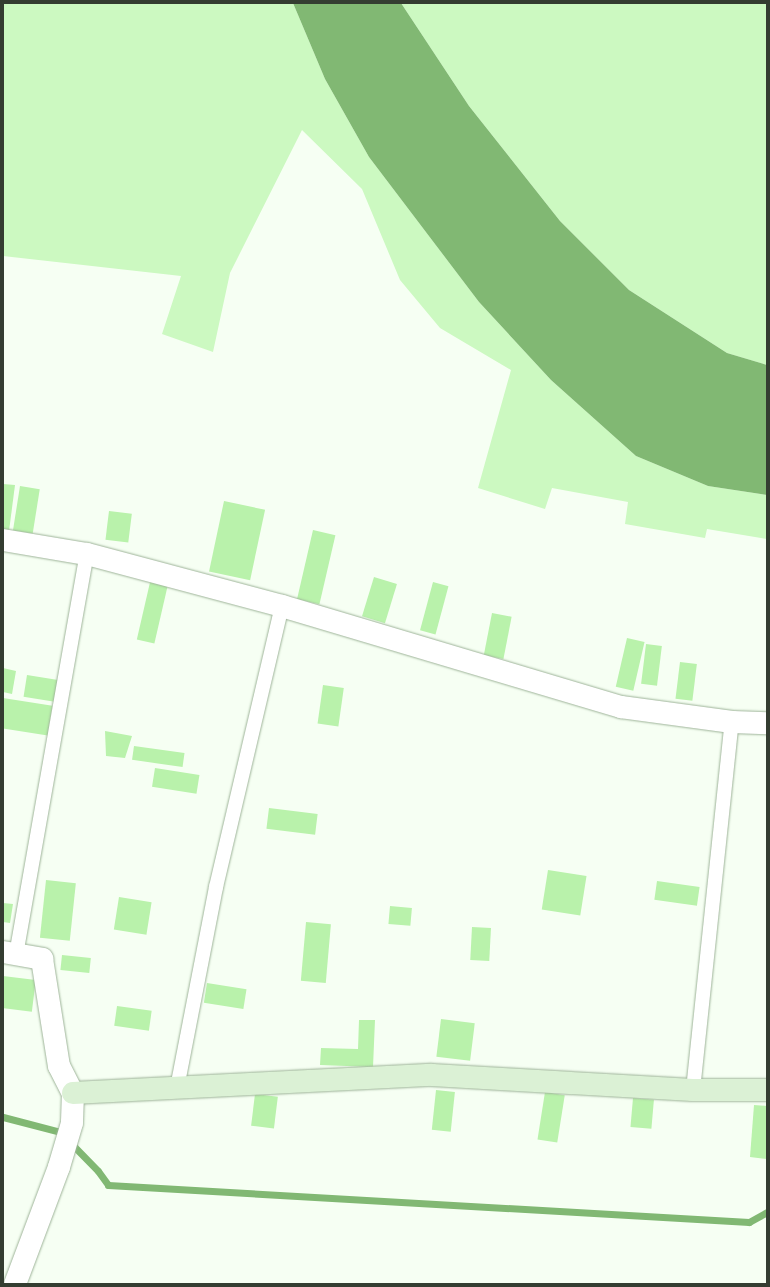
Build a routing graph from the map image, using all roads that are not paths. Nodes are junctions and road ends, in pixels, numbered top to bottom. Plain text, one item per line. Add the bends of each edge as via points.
1 (3, 540) edge
2 (87, 554) junction
3 (282, 606) junction
4 (732, 722) junction
5 (767, 723) edge
6 (10, 953) edge
7 (177, 1088) junction
8 (693, 1090) junction
9 (767, 1090) edge
10 (73, 1093) junction
11 (15, 1284) edge

1 - 2 street
2 - 3 street
2 - 6 lane
3 - 4 street via 621,707
3 - 7 lane via 216,887
4 - 5 street
4 - 8 lane
6 - 10 street via 42,959 59,1066
7 - 8 street via 432,1075
7 - 10 street
8 - 9 street
10 - 11 street via 72,1123 59,1167

